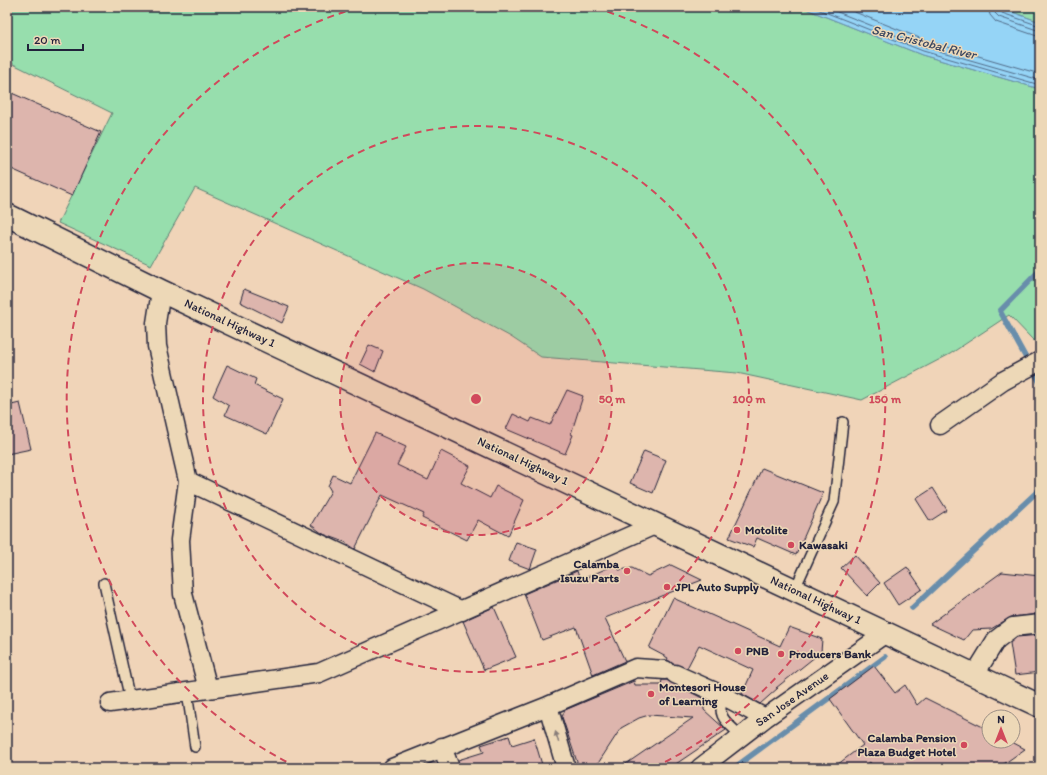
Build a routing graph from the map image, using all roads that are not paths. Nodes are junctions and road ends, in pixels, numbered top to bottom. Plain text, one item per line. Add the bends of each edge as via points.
1 (7, 216) edge
2 (161, 291) junction
3 (1040, 362) edge
4 (843, 422) dead end
5 (940, 424) dead end
6 (188, 481) junction
7 (657, 524) junction
8 (104, 583) dead end
9 (795, 590) junction
10 (462, 611) junction
11 (1040, 624) edge
12 (886, 633) junction
13 (974, 674) junction
14 (208, 689) junction
15 (187, 692) junction
16 (724, 696) junction
17 (130, 700) junction
18 (110, 703) dead end
19 (548, 706) junction
20 (1040, 706) edge
21 (765, 718) junction
22 (741, 736) junction
23 (195, 747) dead end
24 (442, 747) junction
25 (392, 768) edge
26 (450, 768) edge
27 (566, 768) edge
28 (700, 768) edge

1 - 2 highway, National Highway 1
2 - 6 street via 156,323 157,346
2 - 7 highway, National Highway 1
3 - 5 street via 1003,381
4 - 9 lane via 834,502
6 - 10 street
6 - 14 street via 180,540 183,594
7 - 9 highway, National Highway 1
7 - 10 street
8 - 17 lane
9 - 12 highway, National Highway 1
10 - 14 street via 320,673
11 - 13 street via 1013,627 996,640
12 - 13 highway, National Highway 1
12 - 21 street, San Jose Avenue
13 - 20 highway, National Highway 1
14 - 15 street
15 - 17 street
15 - 23 lane
16 - 19 street via 670,672 636,668
16 - 21 street
16 - 22 lane via 720,707 721,716
17 - 18 street
19 - 24 street
27 -> 19 street
21 - 22 street, San Jose Avenue
22 - 28 street, San Jose Avenue
24 - 25 street
24 - 26 street

